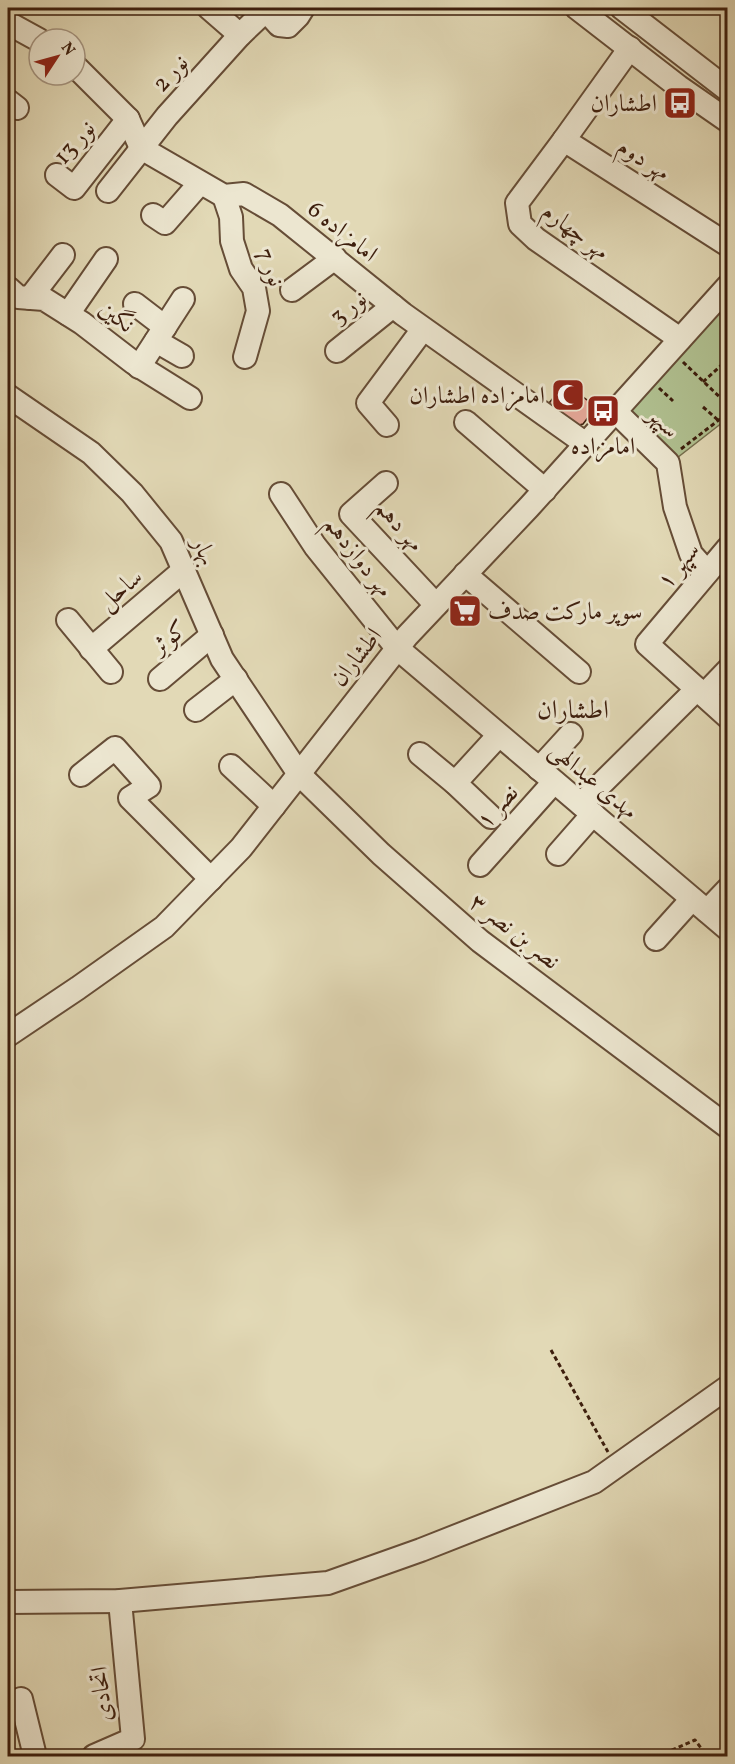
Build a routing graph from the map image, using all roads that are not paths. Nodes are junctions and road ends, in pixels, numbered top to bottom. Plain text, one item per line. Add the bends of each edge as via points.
1 (209, 8) edge
2 (303, 8) edge
3 (577, 8) edge
4 (622, 8) edge
5 (8, 23) edge
6 (27, 33) edge
7 (240, 35) junction
8 (630, 48) junction
9 (87, 78) edge
10 (728, 90) edge
11 (128, 119) junction
12 (728, 121) edge
13 (564, 140) junction
14 (141, 148) junction
15 (57, 175) dead end
16 (200, 183) junction
17 (108, 191) dead end
18 (224, 196) junction
19 (153, 216) dead end
20 (728, 245) edge
21 (63, 255) dead end
22 (335, 258) junction
23 (106, 260) dead end
24 (728, 286) edge
25 (8, 288) edge
26 (292, 291) dead end
27 (30, 298) junction
28 (183, 299) dead end
29 (135, 304) dead end
30 (393, 306) junction
31 (68, 314) junction
32 (423, 329) junction
33 (160, 334) junction
34 (681, 350) junction
35 (337, 351) dead end
36 (182, 356) dead end
37 (245, 357) dead end
38 (139, 367) junction
39 (8, 396) edge
40 (190, 398) dead end
41 (615, 411) junction
42 (466, 422) dead end
43 (387, 425) dead end
44 (586, 444) junction
45 (386, 483) dead end
46 (545, 490) junction
47 (281, 494) dead end
48 (719, 565) edge
49 (184, 570) junction
50 (465, 574) junction
51 (435, 606) junction
52 (68, 620) dead end
53 (212, 635) junction
54 (397, 648) junction
55 (91, 649) junction
56 (728, 670) edge
57 (111, 672) dead end
58 (579, 672) dead end
59 (160, 679) dead end
60 (236, 679) junction
61 (700, 692) junction
62 (196, 710) dead end
63 (728, 717) edge
64 (571, 734) dead end
65 (499, 735) junction
66 (420, 754) dead end
67 (231, 766) dead end
68 (299, 774) junction
69 (81, 775) dead end
70 (547, 775) junction
71 (455, 783) junction
72 (274, 806) junction
73 (587, 809) junction
74 (491, 817) dead end
75 (558, 854) dead end
76 (480, 865) dead end
77 (210, 879) junction
78 (728, 889) edge
79 (700, 905) junction
80 (728, 929) edge
81 (656, 939) dead end
82 (8, 1035) edge
83 (720, 1121) edge
84 (728, 1387) edge
85 (120, 1600) junction
86 (8, 1602) edge
87 (21, 1699) dead end
88 (135, 1748) edge
89 (35, 1756) edge
90 (93, 1756) edge

1 - 7 street
2 - 7 street, نور 2 via 288,26 279,25 270,15 261,15
3 - 8 street
4 - 10 street
5 - 6 street
7 - 14 street, نور 2
8 - 12 street
8 - 13 street
9 - 11 street
11 - 14 street
11 - 15 street, نور 13 via 74,188
13 - 20 street, مهر دوم
13 - 34 street, مهر چهارم via 517,203 520,224
14 - 16 street, امامزاده 6
14 - 17 street, نور 2
16 - 18 street, امامزاده 6
16 - 19 street via 165,222
18 - 22 street, امامزاده 6 via 244,194 280,215
18 - 37 street, نور 7 via 231,217 232,241 241,269 254,288 258,311
21 - 27 street
22 - 26 street
22 - 30 street, امامزاده 6
23 - 31 street
24 - 34 street, اطشاران
25 - 27 street, نگین via 18,297
27 - 31 street, نگین via 44,299
28 - 33 street
29 - 33 street
30 - 32 street, امامزاده 6
30 - 35 street, نور 3
31 - 38 street, نگین
32 - 43 street via 368,403
32 - 44 street, امامزاده 6
33 - 36 street
33 - 38 street
34 - 41 street, اطشاران
38 - 40 street, نگین
39 - 49 street, بهار via 91,453 132,493 171,541
41 - 44 street, اطشاران
41 - 48 street, سپهر via 668,463 675,507 691,554
42 - 46 street
44 - 46 street, اطشاران
45 - 51 street, مهر دهم via 351,514
46 - 50 street, اطشاران
47 - 54 street, مهر دوازدهم via 315,546
48 - 61 street, سپهر ۱ via 647,644
49 - 53 street, بهار
49 - 55 street, ساحل
50 - 51 street, اطشاران
50 - 58 street
51 - 54 street, اطشاران
52 - 55 street
53 - 59 street, کوثر
53 - 60 street, بهار
54 - 65 street, مهدی عبدالهی
54 - 68 street, اطشاران
55 - 57 street
56 - 61 street
60 - 62 street
60 - 68 street, بهار
61 - 63 street
61 - 73 street
64 - 70 street, نصر ۱
65 - 70 street, مهدی عبدالهی
65 - 71 street
66 - 71 street
67 - 72 street
68 - 72 street, اطشاران
68 - 83 street, نصر بن نصر ۳ via 381,854 480,941
69 - 77 street via 115,748 149,786 130,798
70 - 73 street, مهدی عبدالهی
70 - 76 street, نصر ۱
71 - 74 street
72 - 77 street, اطشاران
73 - 75 street
73 - 79 street, مهدی عبدالهی
77 - 82 street, اطشاران via 164,927
78 - 79 street
79 - 80 street, مهدی عبدالهی
79 - 81 street
84 - 85 street via 594,1482 328,1583
85 - 86 street
85 - 88 street, اتحادی
87 - 89 street
88 - 90 street, اتحادی

